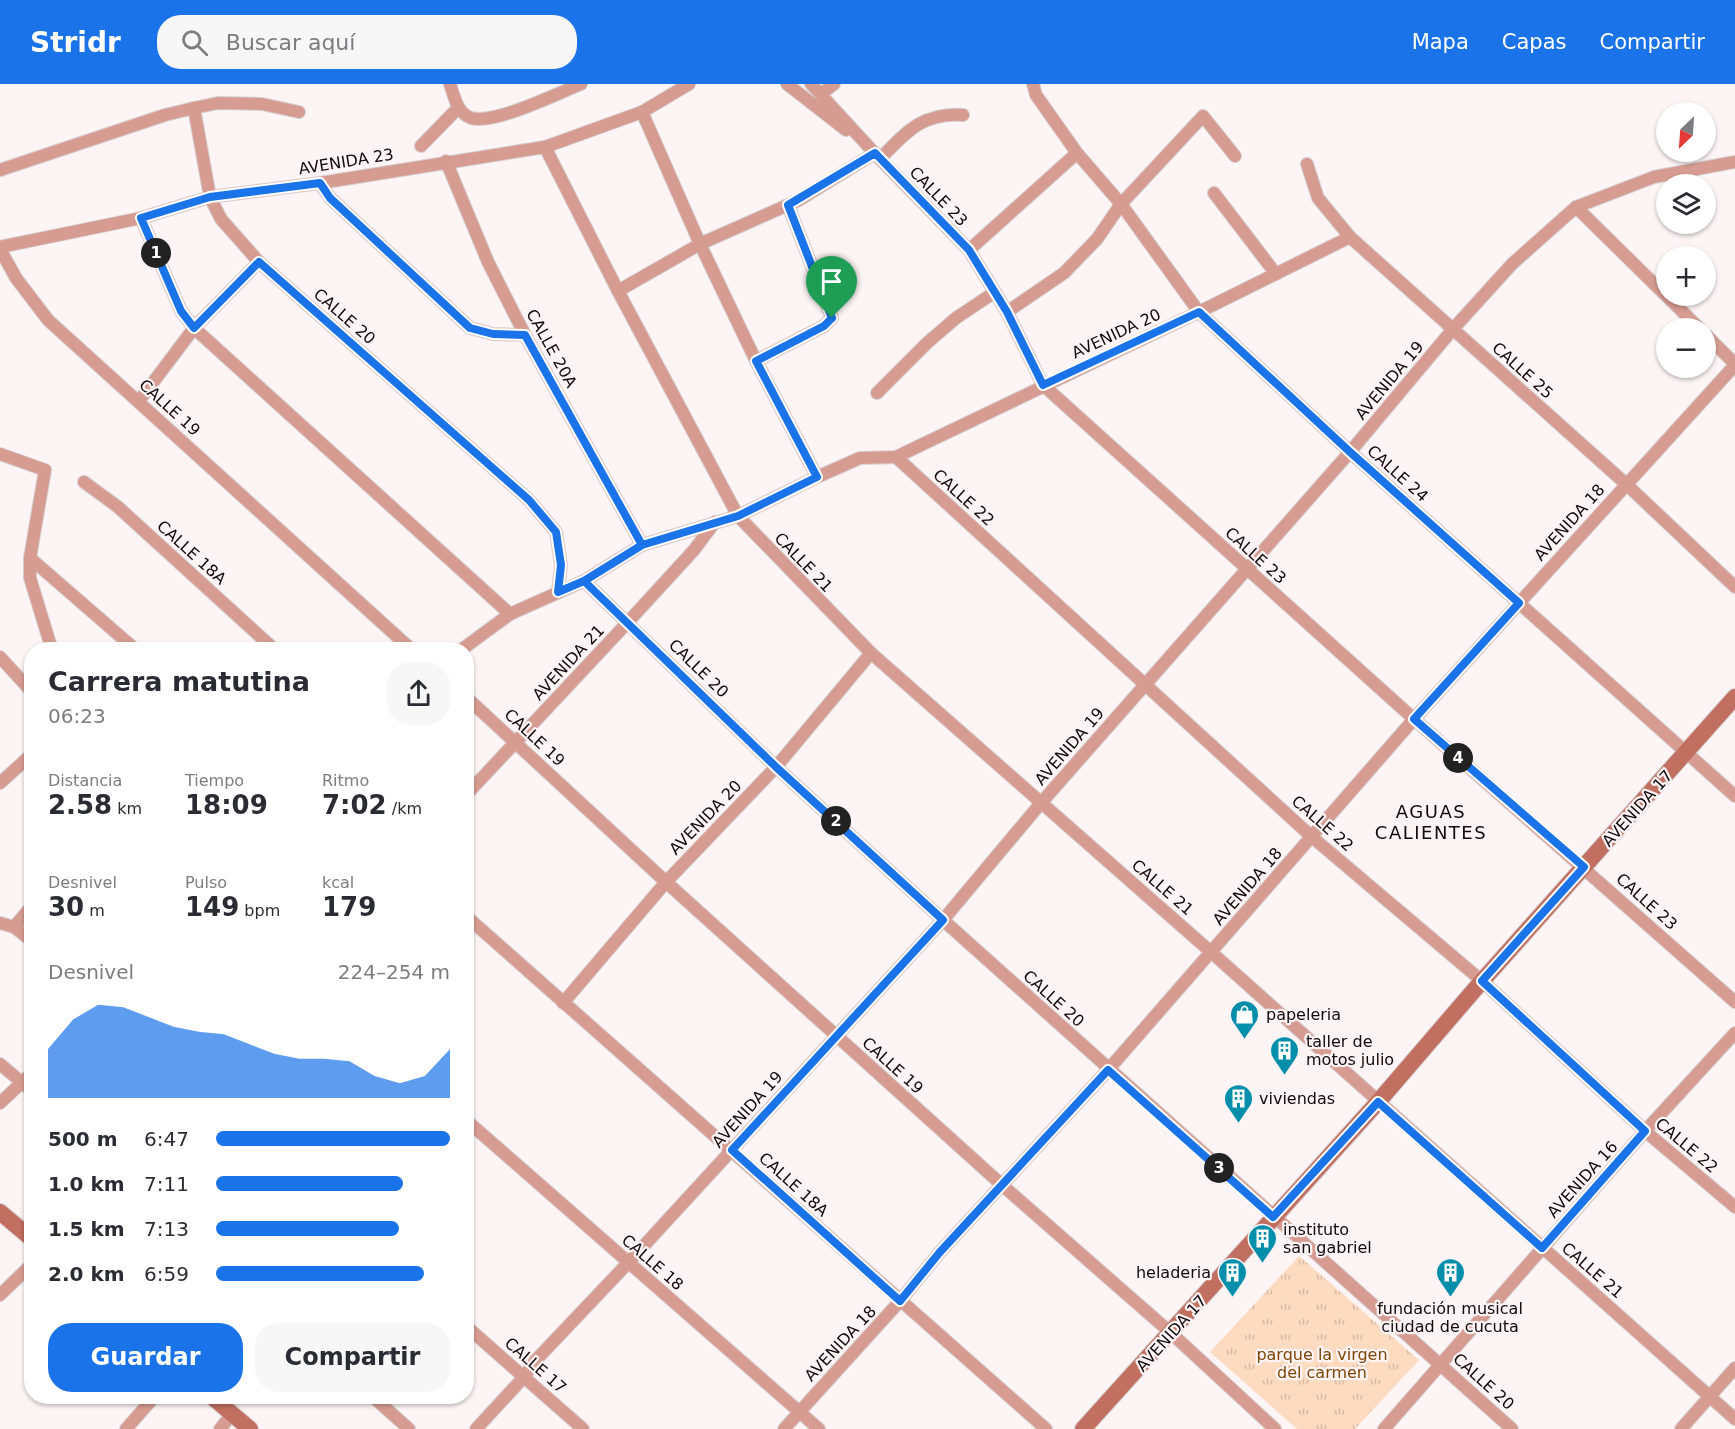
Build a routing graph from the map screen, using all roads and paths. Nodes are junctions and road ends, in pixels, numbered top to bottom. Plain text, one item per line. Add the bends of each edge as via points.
1 (450, 84) edge
2 (581, 84) edge
3 (689, 84) edge
4 (787, 84) edge
5 (811, 84) edge
6 (834, 84) edge
7 (1034, 90) edge
8 (821, 94) junction
9 (194, 108) junction
10 (458, 108) junction
11 (299, 112) dead end
12 (642, 112) junction
13 (963, 115) dead end
14 (862, 139) junction
15 (421, 146) dead end
16 (545, 147) junction
17 (1077, 153) junction
18 (877, 156) junction
19 (1235, 156) dead end
20 (446, 161) junction
21 (1735, 162) edge
22 (1307, 164) dead end
23 (0, 170) edge
24 (320, 183) junction
25 (1214, 193) dead end
26 (210, 197) junction
27 (1121, 204) junction
28 (788, 205) junction
29 (1576, 207) junction
30 (141, 218) junction
31 (1350, 237) junction
32 (700, 244) junction
33 (0, 248) edge
34 (969, 250) junction
35 (259, 262) junction
36 (1276, 274) junction
37 (618, 291) junction
38 (995, 292) junction
39 (1007, 312) junction
40 (1199, 312) junction
41 (1689, 318) edge
42 (194, 328) junction
43 (1453, 329) junction
44 (525, 335) junction
45 (1716, 345) edge
46 (756, 361) junction
47 (1735, 364) edge
48 (1043, 385) junction
49 (877, 393) dead end
50 (139, 400) junction
51 (1350, 452) junction
52 (0, 454) edge
53 (896, 457) junction
54 (817, 477) junction
55 (84, 482) dead end
56 (1626, 484) junction
57 (738, 516) junction
58 (716, 522) junction
59 (642, 545) junction
60 (30, 558) junction
61 (1247, 570) junction
62 (584, 581) junction
63 (1735, 587) edge
64 (558, 592) junction
65 (1519, 603) junction
66 (510, 614) junction
67 (628, 622) junction
68 (50, 642) edge
69 (127, 642) edge
70 (266, 642) edge
71 (401, 642) edge
72 (472, 642) edge
73 (871, 653) junction
74 (0, 657) edge
75 (24, 683) edge
76 (1145, 684) junction
77 (1735, 697) edge
78 (474, 704) edge
79 (1414, 719) junction
80 (517, 741) junction
81 (1687, 753) junction
82 (24, 761) edge
83 (776, 767) junction
84 (0, 783) edge
85 (474, 787) edge
86 (1735, 796) edge
87 (1041, 803) junction
88 (1312, 837) junction
89 (1584, 867) junction
90 (666, 882) junction
91 (24, 915) edge
92 (943, 920) junction
93 (0, 923) edge
94 (474, 923) edge
95 (14, 927) junction
96 (24, 935) edge
97 (1211, 952) junction
98 (1482, 981) junction
99 (1735, 1002) edge
100 (563, 1003) junction
101 (1735, 1033) edge
102 (836, 1035) junction
103 (0, 1064) edge
104 (1108, 1070) junction
105 (24, 1084) edge
106 (24, 1089) edge
107 (1378, 1102) junction
108 (0, 1103) edge
109 (474, 1127) edge
110 (1645, 1131) junction
111 (732, 1150) junction
112 (1002, 1185) junction
113 (1735, 1207) edge
114 (0, 1212) edge
115 (1273, 1217) junction
116 (24, 1232) edge
117 (1542, 1248) junction
118 (628, 1263) junction
119 (24, 1272) edge
120 (0, 1295) edge
121 (900, 1301) junction
122 (474, 1333) edge
123 (1171, 1334) junction
124 (1441, 1364) junction
125 (1735, 1368) edge
126 (524, 1377) junction
127 (1710, 1396) junction
128 (148, 1404) edge
129 (220, 1404) edge
130 (381, 1404) edge
131 (800, 1411) junction
132 (232, 1414) junction
133 (1735, 1419) edge
134 (126, 1429) edge
135 (220, 1429) edge
136 (250, 1429) edge
137 (409, 1429) edge
138 (476, 1429) edge
139 (584, 1429) edge
140 (784, 1429) edge
141 (819, 1429) edge
142 (1046, 1429) edge
143 (1083, 1429) edge
144 (1275, 1429) edge
145 (1384, 1429) edge
146 (1512, 1429) edge
147 (1682, 1429) edge

1 - 10 street
2 - 10 street via 496,117 471,118
3 - 12 street, AVENIDA 23
4 - 14 street
5 - 8 street, CALLE 23
6 - 8 street
7 - 17 street, CALLE 24
8 - 14 street, CALLE 23
9 - 11 street via 218,103 261,104
9 - 23 street
9 - 26 street, CALLE 20
10 - 15 street
12 - 16 street, AVENIDA 23
12 - 32 street
13 - 18 street via 945,114 923,121
14 - 18 street, CALLE 23
16 - 20 street, AVENIDA 23
16 - 37 street, CALLE 21
17 - 27 street, CALLE 24
17 - 34 street
18 - 28 street
18 - 34 street, CALLE 23
19 - 27 street via 1203,116
20 - 24 street, AVENIDA 23
20 - 44 street, CALLE 20A via 488,262
21 - 29 street, AVENIDA 19 via 1654,177
22 - 31 street, CALLE 25 via 1318,198
24 - 26 street, AVENIDA 23
24 - 44 street via 330,198 470,328 493,334
25 - 36 street
26 - 30 street, AVENIDA 23
26 - 35 street, CALLE 20 via 221,219
27 - 39 street via 1097,239 1064,273
27 - 40 street, CALLE 24
28 - 32 street
28 - 46 street via 832,318 824,326
29 - 41 street
29 - 43 street, AVENIDA 19 via 1512,264
30 - 33 street, AVENIDA 23
30 - 42 street via 181,311
31 - 36 street, AVENIDA 20
31 - 43 street, CALLE 25
32 - 37 street
32 - 46 street
33 - 50 street, CALLE 19 via 16,278 48,320
34 - 38 street, CALLE 23
35 - 42 street
35 - 64 street, CALLE 20 via 529,500 556,532 561,565
36 - 40 street, AVENIDA 20
37 - 57 street, CALLE 21
38 - 39 street, CALLE 23
38 - 49 street via 956,318
39 - 48 street, CALLE 23
40 - 48 street, AVENIDA 20
40 - 51 street, CALLE 24
42 - 50 street
42 - 66 street
43 - 51 street, AVENIDA 19
43 - 56 street, CALLE 25
44 - 59 street, CALLE 20A
45 - 47 street
46 - 54 street
47 - 56 street, AVENIDA 18
48 - 53 street, AVENIDA 20
48 - 61 street, CALLE 23
50 - 71 street, CALLE 19
51 - 61 street, AVENIDA 19
51 - 65 street, CALLE 24
52 - 60 street via 45,470
53 - 54 street via 860,458
53 - 76 street, CALLE 22
54 - 57 street
55 - 70 street, CALLE 18A via 118,507
56 - 63 street, CALLE 25
56 - 65 street, AVENIDA 18
57 - 58 street
57 - 73 street, CALLE 21
58 - 59 street
58 - 67 street, AVENIDA 21
59 - 62 street
60 - 68 street via 30,578
60 - 69 street
61 - 76 street, AVENIDA 19
61 - 79 street, CALLE 23
62 - 64 street
62 - 67 street, CALLE 20
64 - 66 street
65 - 79 street, AVENIDA 18
65 - 81 street, CALLE 24
66 - 72 street
67 - 80 street, AVENIDA 21
67 - 83 street, CALLE 20
73 - 83 street, AVENIDA 20
73 - 87 street, CALLE 21
74 - 75 street
76 - 87 street, AVENIDA 19
76 - 88 street, CALLE 22
77 - 81 street, AVENIDA 17
78 - 80 street, CALLE 19
79 - 88 street, AVENIDA 18
79 - 89 street, CALLE 23
80 - 85 street, AVENIDA 21
80 - 90 street, CALLE 19
81 - 86 street, CALLE 24
81 - 89 street, AVENIDA 17
82 - 84 street
83 - 90 street, AVENIDA 20
83 - 92 street, CALLE 20
87 - 92 street, AVENIDA 19
87 - 97 street, CALLE 21
88 - 97 street, AVENIDA 18
88 - 98 street, CALLE 22
89 - 98 street, AVENIDA 17
89 - 99 street, CALLE 23
90 - 100 street, AVENIDA 20
90 - 102 street, CALLE 19
91 - 95 street
92 - 102 street, AVENIDA 19
92 - 104 street, CALLE 20
93 - 95 street
94 - 100 street, CALLE 18A
95 - 96 street
97 - 104 street, AVENIDA 18
97 - 107 street, CALLE 21
98 - 107 street, AVENIDA 17
98 - 110 street, CALLE 22
100 - 111 street, CALLE 18A
101 - 110 street, AVENIDA 16
102 - 111 street, AVENIDA 19
102 - 112 street, CALLE 19
103 - 105 street
104 - 112 street, AVENIDA 18
104 - 115 street, CALLE 20
106 - 108 street
107 - 115 street, AVENIDA 17
107 - 117 street, CALLE 21
109 - 118 street, CALLE 18
110 - 113 street, CALLE 22
110 - 117 street, AVENIDA 16
111 - 118 street, AVENIDA 19
111 - 121 street, CALLE 18A
112 - 121 street, AVENIDA 18
112 - 123 street, CALLE 19
114 - 116 street
115 - 123 street, AVENIDA 17
115 - 124 street, CALLE 20
117 - 124 street, AVENIDA 16
117 - 127 street, CALLE 21
118 - 126 street, AVENIDA 19
118 - 131 street, CALLE 18
119 - 120 street
121 - 131 street, AVENIDA 18
121 - 142 street, CALLE 18A
122 - 126 street, CALLE 17
123 - 143 street, AVENIDA 17
123 - 144 street, CALLE 19
124 - 145 street, AVENIDA 16
124 - 146 street, CALLE 20
125 - 127 street
126 - 138 street, AVENIDA 19
126 - 139 street, CALLE 17
127 - 133 street, CALLE 21
127 - 147 street
128 - 134 street
129 - 132 street
130 - 137 street
131 - 140 street, AVENIDA 18
131 - 141 street, CALLE 18
132 - 135 street
132 - 136 street

